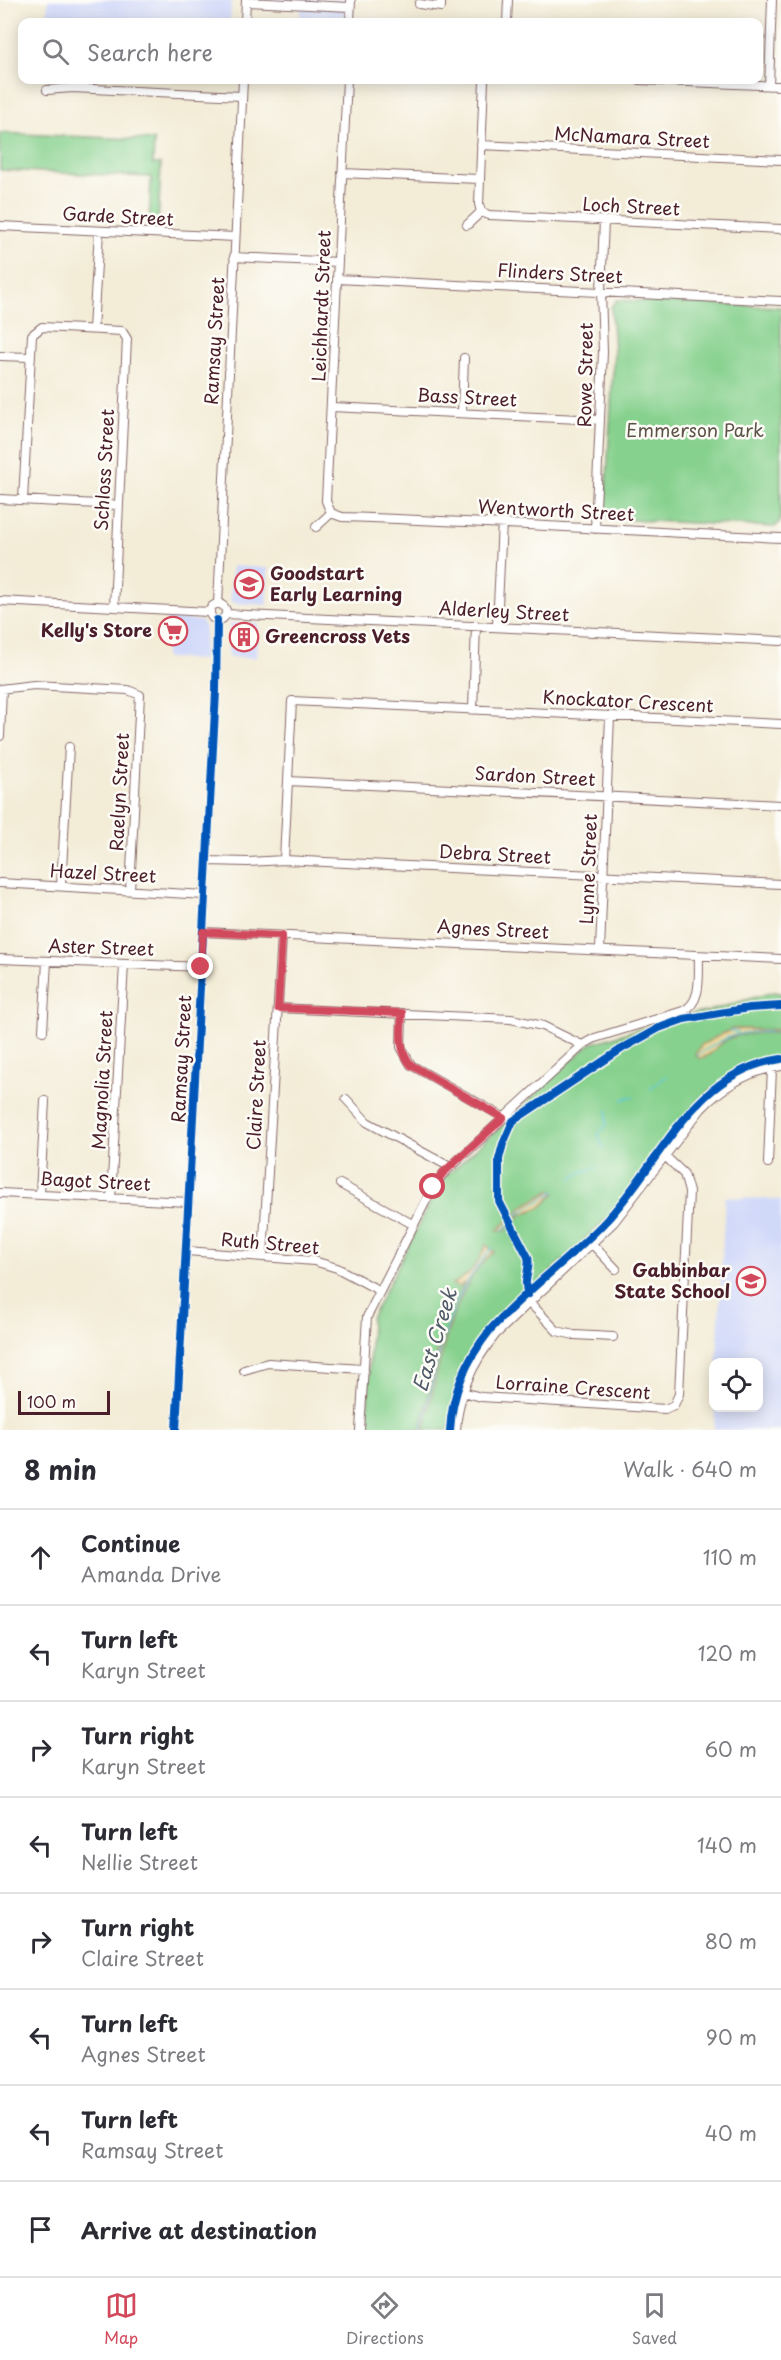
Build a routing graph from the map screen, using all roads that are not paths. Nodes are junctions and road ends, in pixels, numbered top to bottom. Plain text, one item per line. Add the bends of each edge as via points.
1 (441, 0) edge
2 (508, 0) edge
3 (772, 0) edge
4 (246, 1) edge
5 (351, 4) edge
6 (419, 4) dead end
7 (245, 18) edge
8 (507, 18) edge
9 (243, 84) edge
10 (347, 84) edge
11 (484, 84) edge
12 (726, 84) edge
13 (769, 86) junction
14 (781, 86) edge
15 (47, 90) dead end
16 (242, 96) junction
17 (481, 145) junction
18 (781, 160) edge
19 (342, 173) junction
20 (479, 179) junction
21 (481, 212) junction
22 (604, 220) junction
23 (467, 225) dead end
24 (0, 226) edge
25 (781, 229) edge
26 (99, 231) junction
27 (235, 237) junction
28 (234, 257) junction
29 (338, 262) junction
30 (337, 279) junction
31 (601, 291) junction
32 (781, 301) edge
33 (93, 329) junction
34 (0, 356) edge
35 (30, 357) junction
36 (464, 358) dead end
37 (333, 407) junction
38 (462, 412) junction
39 (600, 420) junction
40 (0, 499) edge
41 (23, 500) junction
42 (118, 505) junction
43 (331, 513) junction
44 (502, 522) junction
45 (316, 527) dead end
46 (595, 529) junction
47 (781, 538) edge
48 (0, 601) edge
49 (218, 604) junction
50 (114, 607) junction
51 (209, 612) junction
52 (226, 614) junction
53 (217, 620) junction
54 (476, 625) junction
55 (497, 626) junction
56 (781, 641) edge
57 (1, 689) edge
58 (473, 710) junction
59 (610, 717) junction
60 (781, 724) edge
61 (0, 736) edge
62 (69, 747) dead end
63 (288, 781) junction
64 (607, 796) junction
65 (781, 805) edge
66 (284, 860) junction
67 (207, 861) junction
68 (603, 875) junction
69 (0, 883) edge
70 (781, 884) edge
71 (62, 886) junction
72 (130, 890) junction
73 (205, 895) junction
74 (203, 932) junction
75 (282, 936) junction
76 (600, 950) junction
77 (699, 956) junction
78 (0, 959) edge
79 (781, 959) edge
80 (47, 961) junction
81 (124, 964) junction
82 (201, 967) junction
83 (278, 1008) junction
84 (402, 1013) junction
85 (43, 1031) dead end
86 (582, 1045) junction
87 (777, 1067) edge
88 (346, 1099) dead end
89 (45, 1101) dead end
90 (503, 1118) junction
91 (665, 1156) junction
92 (768, 1163) dead end
93 (450, 1167) junction
94 (339, 1184) dead end
95 (0, 1193) edge
96 (40, 1194) junction
97 (111, 1198) junction
98 (189, 1202) junction
99 (414, 1225) junction
100 (592, 1244) junction
101 (187, 1251) junction
102 (263, 1256) junction
103 (616, 1269) dead end
104 (380, 1291) junction
105 (529, 1302) junction
106 (613, 1337) dead end
107 (363, 1369) junction
108 (244, 1370) dead end
109 (463, 1392) junction
110 (177, 1429) edge
111 (360, 1430) edge
112 (456, 1430) edge

1 - 6 street via 441,7
2 - 8 street
3 - 13 street
4 - 5 street
4 - 7 street
9 - 16 street, Ramsay Street
10 - 19 street, Leichhardt Street
11 - 17 street
12 - 13 street
13 - 14 street
15 - 16 street
16 - 27 street, Ramsay Street
17 - 18 street, McNamara Street
17 - 20 street
19 - 20 street
19 - 29 street, Leichhardt Street
20 - 21 street
21 - 22 street, Loch Street
21 - 23 street
22 - 25 street, Loch Street
22 - 31 street, Rowe Street
24 - 26 street, Garde Street
26 - 27 street, Garde Street
26 - 33 street
27 - 28 street, Ramsay Street
28 - 29 street
28 - 49 street, Ramsay Street
29 - 30 street, Leichhardt Street
30 - 31 street, Flinders Street
30 - 37 street, Leichhardt Street
31 - 32 street, Flinders Street
31 - 39 street, Rowe Street
33 - 35 street via 42,327 31,337
33 - 42 street, Schloss Street via 119,331 127,339
34 - 35 street
35 - 41 street
36 - 38 street
37 - 38 street, Bass Street
37 - 43 street, Leichhardt Street via 326,501
38 - 39 street, Bass Street
39 - 46 street, Rowe Street
40 - 41 street
41 - 42 street
42 - 50 street, Schloss Street
43 - 44 street, Wentworth Street via 342,517
43 - 45 street
44 - 46 street, Wentworth Street
44 - 55 street
46 - 47 street, Wentworth Street
48 - 50 street
49 - 51 street
49 - 52 street via 225,607
50 - 51 street
51 - 53 street
52 - 53 street
52 - 54 street, Alderley Street
53 - 67 street, Ramsay Street
54 - 55 street, Alderley Street
54 - 58 street
55 - 56 street, Alderley Street
57 - 61 street
57 - 72 street, Raelyn Street via 34,685 128,690 140,695
58 - 59 street, Knockator Crescent
58 - 63 street, Knockator Crescent via 289,698
59 - 60 street, Knockator Crescent
59 - 64 street, Lynne Street
62 - 71 street
63 - 64 street, Sardon Street
63 - 66 street, Knockator Crescent
64 - 65 street, Sardon Street
64 - 68 street, Lynne Street
66 - 67 street, Debra Street
66 - 68 street, Debra Street
67 - 73 street, Ramsay Street
68 - 70 street, Debra Street
68 - 76 street, Lynne Street
69 - 71 street, Hazel Street
71 - 72 street, Hazel Street
72 - 73 street, Hazel Street
73 - 74 street, Ramsay Street
74 - 75 street, Agnes Street
74 - 82 street, Ramsay Street
75 - 76 street, Agnes Street
75 - 83 street, Claire Street
76 - 77 street, Agnes Street
77 - 79 street, Agnes Street
77 - 86 street via 697,995 689,1009
78 - 80 street, Aster Street
80 - 81 street, Aster Street
80 - 85 street
81 - 82 street, Aster Street
81 - 97 street, Magnolia Street
82 - 98 street, Ramsay Street
83 - 84 street
83 - 102 street, Claire Street
84 - 86 street via 522,1020
84 - 90 street via 400,1042 411,1065
86 - 90 street
87 - 91 street via 740,1079 715,1095
87 - 92 street
88 - 93 street via 367,1122
89 - 96 street
90 - 93 street
91 - 100 street via 622,1213
91 - 109 street, Lorraine Crescent via 684,1174 688,1192 679,1394 674,1405 642,1407 481,1397
93 - 99 street via 436,1182
94 - 99 street
95 - 96 street, Bagot Street
96 - 97 street, Bagot Street
97 - 98 street, Bagot Street
98 - 101 street, Ramsay Street
99 - 104 street
100 - 103 street
100 - 105 street
101 - 102 street, Ruth Street
101 - 110 street, Ramsay Street
102 - 104 street, Ruth Street via 322,1263
104 - 107 street via 366,1322
105 - 106 street via 557,1331
105 - 109 street via 488,1344
107 - 108 street via 268,1363
107 - 111 street
109 - 112 street

